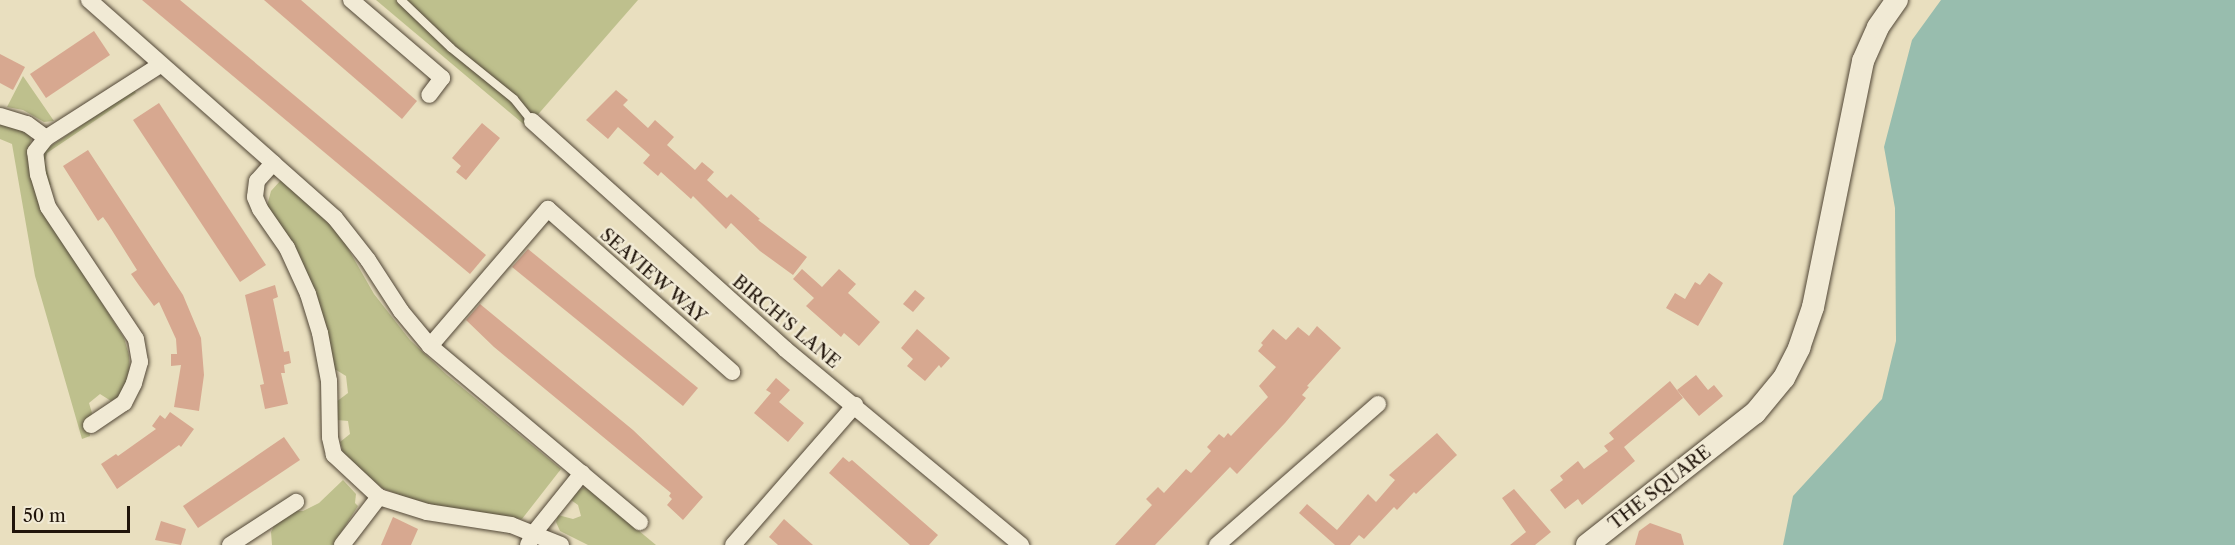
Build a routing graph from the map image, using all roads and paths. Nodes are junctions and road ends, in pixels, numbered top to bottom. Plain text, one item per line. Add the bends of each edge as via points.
1 (89, 0) edge
2 (351, 0) edge
3 (400, 0) edge
4 (1897, 0) edge
5 (159, 65) junction
6 (429, 95) dead end
7 (0, 116) edge
8 (532, 121) joint
9 (46, 138) junction
10 (273, 163) junction
11 (430, 346) junction
12 (732, 372) dead end
13 (1378, 404) dead end
14 (855, 405) junction
15 (91, 424) dead end
16 (582, 473) junction
17 (378, 497) junction
18 (296, 502) dead end
19 (640, 522) dead end
20 (531, 539) edge
21 (230, 545) edge
22 (342, 545) edge
23 (561, 545) edge
24 (733, 545) edge
25 (1021, 545) edge
26 (1217, 545) edge
27 (1587, 545) edge

1 - 5 street
2 - 6 street via 442,78
3 - 8 lane via 514,99
4 - 27 main road, THE SQUARE via 1878,27 1863,61 1824,256 1799,348 1784,378 1755,413
5 - 9 street
5 - 10 street
7 - 9 street via 27,124
8 - 14 street, BIRCH'S LANE via 785,349
9 - 15 street via 35,152 48,207 135,339 140,362 124,403
10 - 11 street via 335,218
10 - 17 street via 257,181 255,197 287,248 320,333 329,381 334,455
11 - 12 street, SEAVIEW WAY via 548,209
11 - 16 street
13 - 26 street
14 - 24 street
14 - 25 street, BIRCH'S LANE
16 - 19 street
16 - 20 street
17 - 20 street via 427,512 511,525
17 - 22 street
18 - 21 street
20 - 23 street

